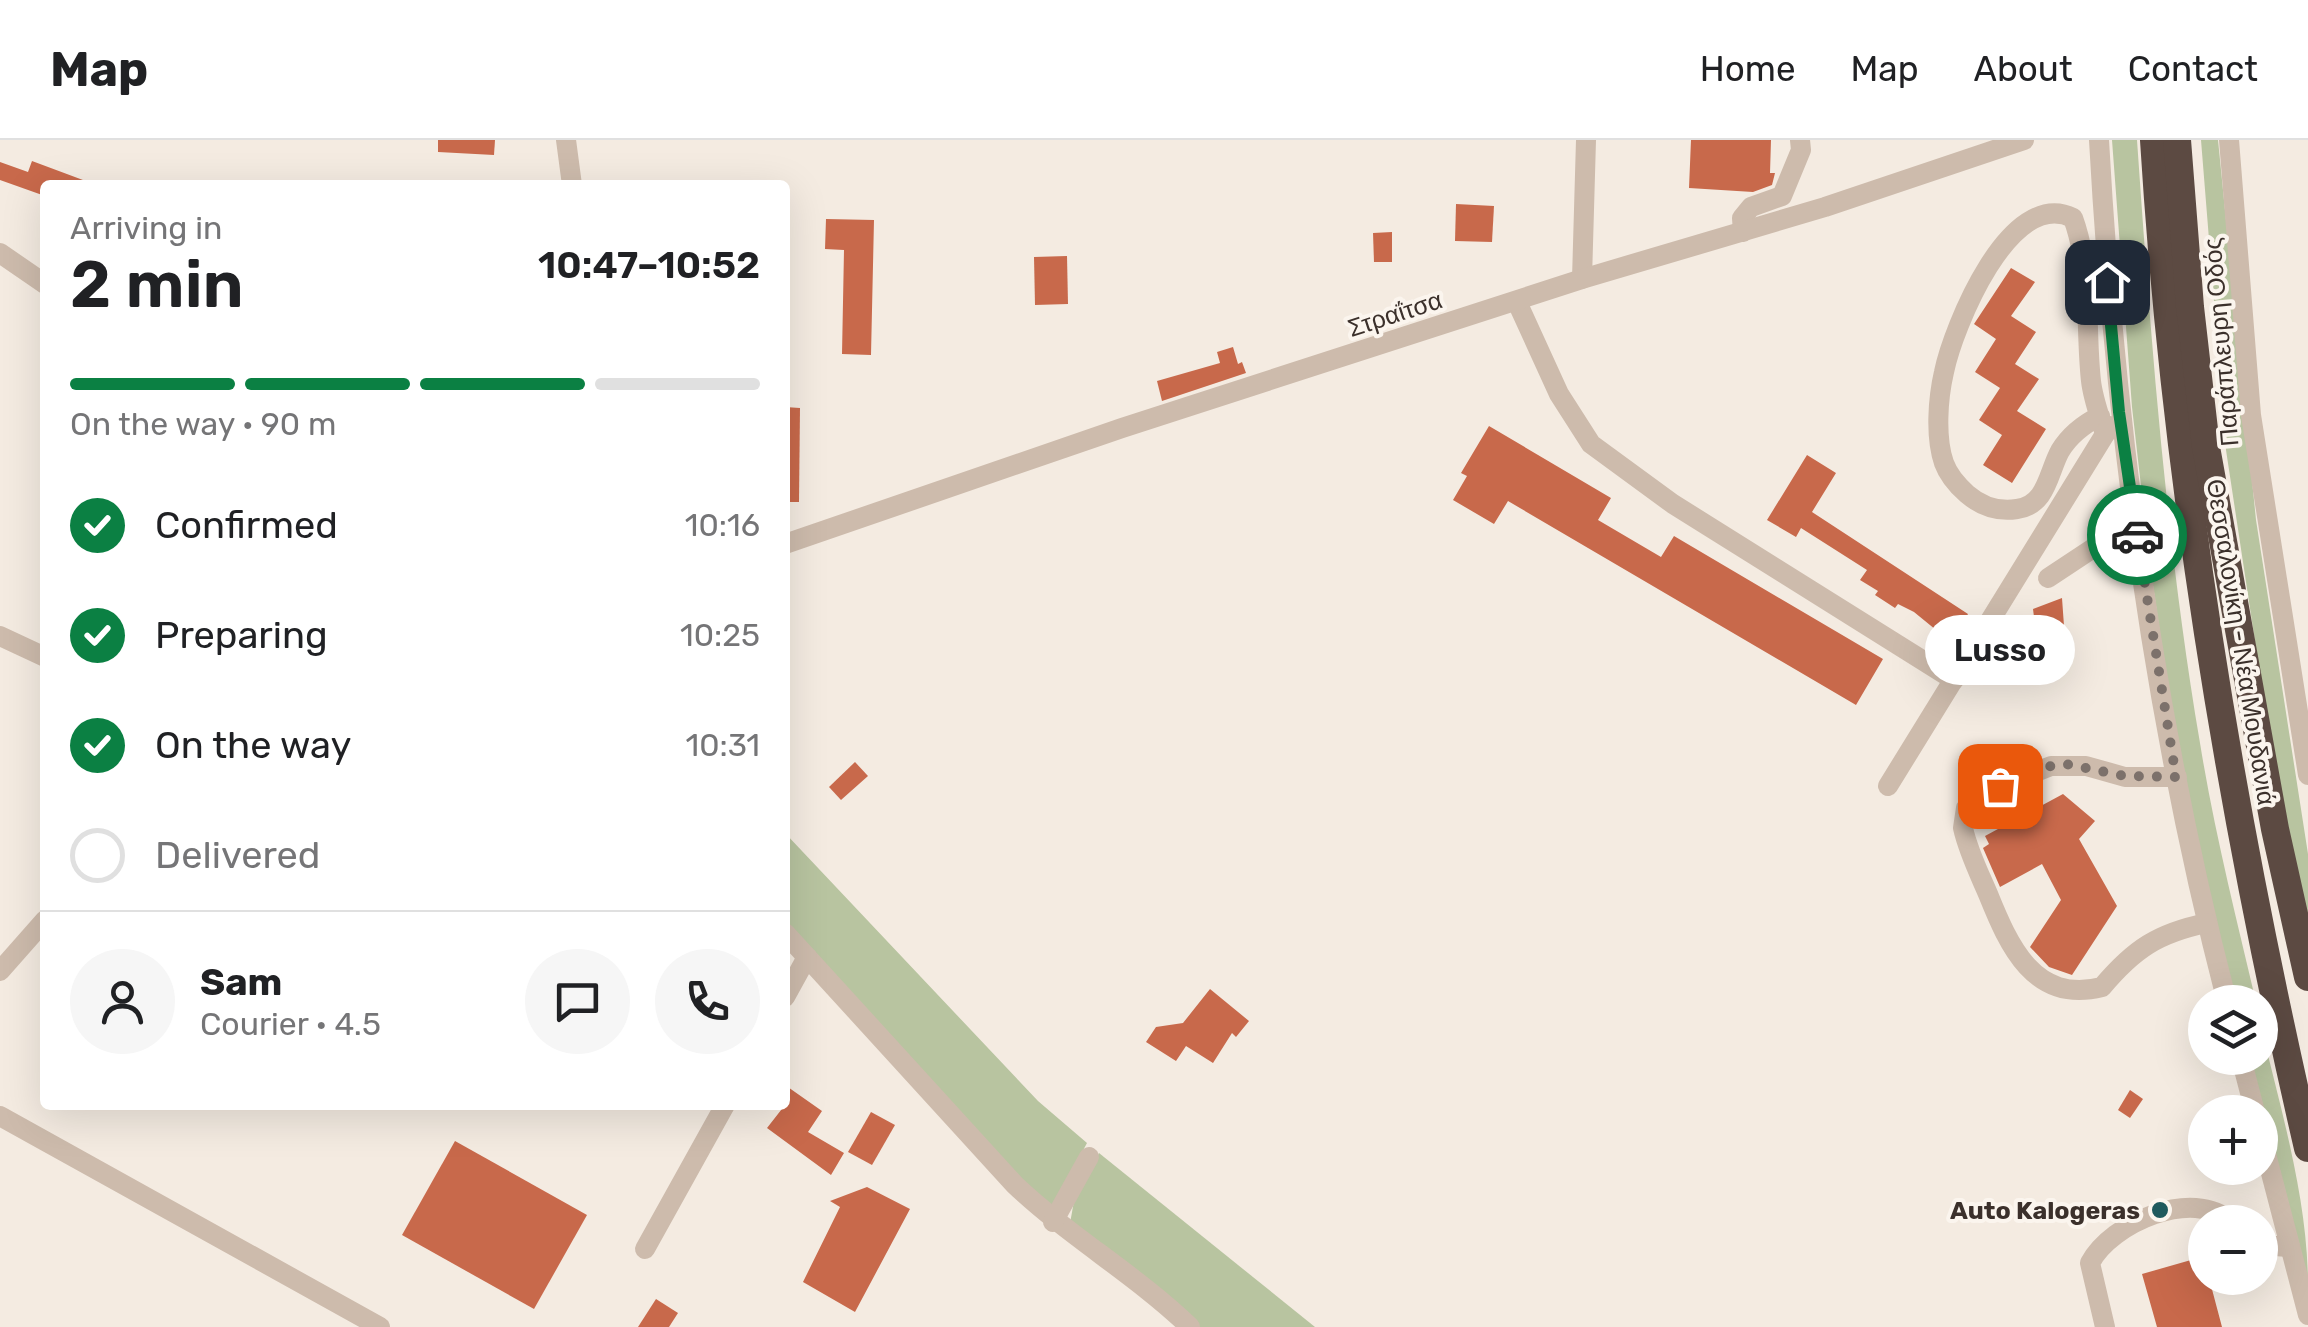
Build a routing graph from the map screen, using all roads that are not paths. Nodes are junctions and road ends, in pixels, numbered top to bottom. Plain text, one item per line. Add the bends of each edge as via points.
1 (566, 140) edge
2 (1586, 140) edge
3 (1800, 140) edge
4 (2024, 140) edge
5 (2099, 140) edge
6 (2154, 140) edge
7 (2177, 140) edge
8 (2229, 140) edge
9 (571, 180) edge
10 (1744, 232) junction
11 (0, 253) edge
12 (1582, 279) junction
13 (40, 281) edge
14 (1517, 302) junction
15 (2108, 421) junction
16 (2136, 532) junction
17 (790, 542) edge
18 (2048, 578) dead end
19 (0, 636) edge
20 (40, 655) edge
21 (1954, 680) junction
22 (2308, 775) edge
23 (2176, 777) junction
24 (1888, 786) dead end
25 (2206, 924) junction
26 (40, 926) edge
27 (790, 938) edge
28 (807, 957) junction
29 (0, 970) edge
30 (2308, 977) edge
31 (2222, 985) edge
32 (790, 988) edge
33 (722, 1110) edge
34 (0, 1116) edge
35 (2308, 1148) edge
36 (1089, 1157) dead end
37 (2274, 1185) edge
38 (2188, 1209) edge
39 (1053, 1222) junction
40 (2278, 1246) edge
41 (2290, 1247) junction
42 (645, 1249) dead end
43 (2308, 1315) edge
44 (380, 1327) edge
45 (1190, 1327) edge
46 (2104, 1327) edge

1 - 9 street
2 - 12 street
3 - 10 street via 1782,196 1751,207 1742,218
4 - 10 street, Στραΐτσα
5 - 15 street
6 - 35 highway, Θεσσαλονίκη - Νέα Μουδανιά via 2184,474 2212,670 2263,953
7 - 30 highway, Θεσσαλονίκη - Νέα Μουδανιά via 2206,447 2274,829
8 - 22 street, Παράπλευρη Οδός via 2251,415
10 - 12 street, Στραΐτσα
11 - 13 street
12 - 14 street, Στραΐτσα
14 - 17 street, Στραΐτσα
14 - 21 street via 1559,394 1591,444 1673,504
15 - 15 street via 2092,387 2085,256 2073,218 2050,214 2015,231 1981,279 1953,339 1940,402 1945,466 1978,502 2018,509 2034,503 2073,436
15 - 16 street
15 - 21 street
16 - 18 street via 2113,534
16 - 23 street
19 - 20 street
21 - 24 street
23 - 25 street
23 - 25 street via 2051,766 1974,801 1962,828 2013,951 2043,981 2071,989 2102,987 2144,944
25 - 31 street
26 - 29 street
27 - 28 street
28 - 32 street
28 - 39 street
33 - 42 street
34 - 44 street
36 - 39 street
37 - 41 street
38 - 46 street via 2150,1215 2090,1263
39 - 45 street
40 - 41 street
41 - 43 street

